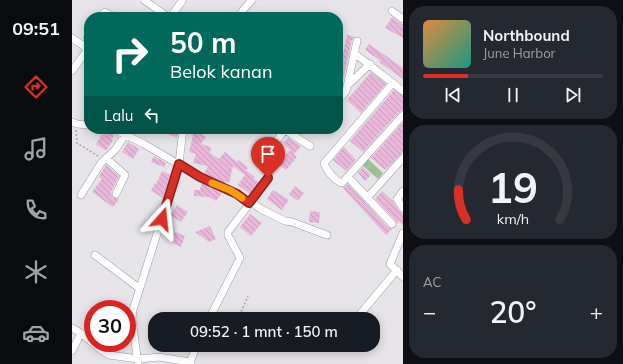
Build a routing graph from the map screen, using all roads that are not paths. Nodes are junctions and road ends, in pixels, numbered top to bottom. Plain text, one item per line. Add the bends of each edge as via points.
1 (144, 0) edge
2 (252, 0) edge
3 (182, 1) edge
4 (392, 11) dead end
5 (161, 12) edge
6 (174, 12) edge
7 (242, 12) edge
8 (403, 19) edge
9 (72, 38) edge
10 (357, 41) dead end
11 (84, 46) edge
12 (354, 53) junction
13 (84, 55) edge
14 (370, 64) junction
15 (72, 72) edge
16 (393, 83) junction
17 (349, 84) junction
18 (403, 91) edge
19 (343, 94) edge
20 (403, 115) edge
21 (74, 123) edge
22 (84, 124) edge
23 (182, 134) edge
24 (281, 134) edge
25 (292, 134) edge
26 (125, 135) joint
27 (310, 146) dead end
28 (403, 158) edge
29 (105, 159) junction
30 (179, 164) junction
31 (348, 177) junction
32 (403, 191) edge
33 (81, 194) dead end
34 (116, 194) dead end
35 (367, 198) junction
36 (249, 202) junction
37 (403, 208) edge
38 (392, 224) dead end
39 (403, 234) edge
40 (328, 235) dead end
41 (95, 256) dead end
42 (397, 270) junction
43 (403, 277) edge
44 (140, 288) junction
45 (213, 312) edge
46 (362, 312) edge
47 (72, 328) edge
48 (81, 333) junction
49 (72, 351) edge
50 (195, 352) edge
51 (138, 362) edge
52 (191, 363) edge

1 - 5 street
2 - 7 street
3 - 6 street
4 - 8 street
9 - 11 street
10 - 12 street
12 - 14 street
12 - 17 street
13 - 15 street
14 - 16 street
14 - 17 street
16 - 18 street
16 - 31 street via 324,163 339,182 342,183
17 - 19 street
20 - 31 street
21 - 22 street
23 - 30 street
24 - 36 street via 266,156 268,178
25 - 27 street
26 - 29 street
26 - 30 street
28 - 35 street
29 - 33 street
29 - 34 street via 125,175
30 - 36 street
30 - 44 street
31 - 35 street
32 - 37 street via 397,199
35 - 38 street
36 - 40 street via 284,221
36 - 45 street via 228,232 240,258
39 - 42 street via 390,264
41 - 44 street
42 - 43 street
42 - 46 street
44 - 51 street via 132,319
47 - 48 street
48 - 49 street
48 - 51 street via 109,355
50 - 52 street
51 - 52 street via 159,357

